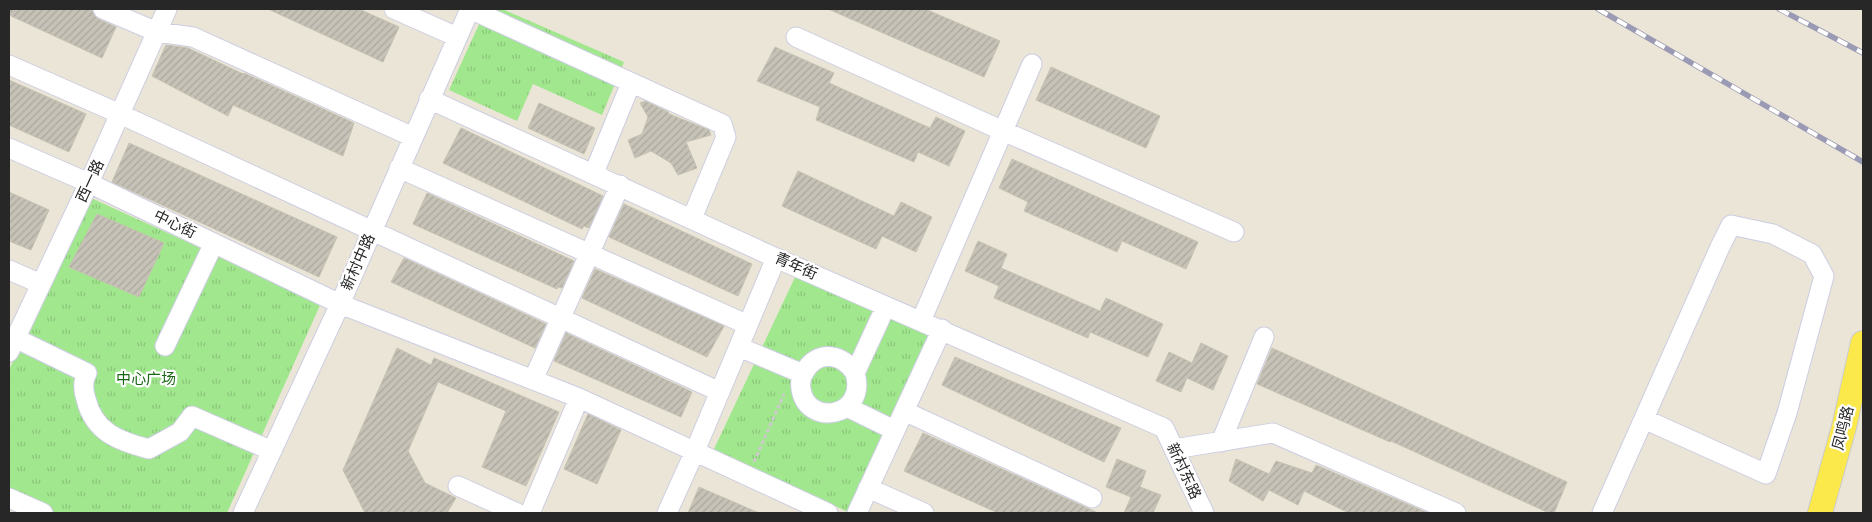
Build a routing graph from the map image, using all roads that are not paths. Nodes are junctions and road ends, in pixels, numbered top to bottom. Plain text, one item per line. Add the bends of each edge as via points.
1 (102, 9) edge
2 (167, 9) edge
3 (394, 9) edge
4 (470, 9) edge
5 (157, 32) junction
6 (457, 37) junction
7 (796, 37) dead end
8 (9, 64) edge
9 (1032, 64) dead end
10 (631, 83) junction
11 (429, 100) junction
12 (120, 114) junction
13 (1003, 131) junction
14 (413, 136) junction
15 (9, 148) edge
16 (399, 168) junction
17 (594, 173) junction
18 (89, 183) junction
19 (620, 185) junction
20 (692, 218) junction
21 (371, 232) junction
22 (1234, 232) dead end
23 (214, 243) junction
24 (590, 254) junction
25 (776, 258) junction
26 (9, 270) edge
27 (41, 284) junction
28 (340, 304) junction
29 (886, 306) junction
30 (561, 319) junction
31 (921, 320) junction
32 (748, 325) junction
33 (942, 329) junction
34 (1264, 337) dead end
35 (1863, 343) edge
36 (12, 345) edge
37 (165, 346) dead end
38 (738, 347) junction
39 (798, 372) junction
40 (855, 373) junction
41 (533, 380) junction
42 (720, 392) junction
43 (579, 398) junction
44 (847, 408) junction
45 (904, 411) junction
46 (1644, 419) junction
47 (1164, 428) joint
48 (894, 430) junction
49 (1221, 442) junction
50 (1174, 449) junction
51 (272, 451) junction
52 (695, 451) junction
53 (458, 486) dead end
54 (868, 488) junction
55 (9, 498) edge
56 (1092, 498) dead end
57 (43, 513) edge
58 (242, 513) edge
59 (517, 513) edge
60 (530, 513) edge
61 (667, 513) edge
62 (828, 513) edge
63 (857, 513) edge
64 (924, 513) edge
65 (1204, 513) edge
66 (1456, 513) edge
67 (1602, 513) edge
68 (1820, 513) edge

1 - 5 street
2 - 5 street, 西一路
3 - 6 street
4 - 6 street, 新村中路
4 - 10 street
5 - 12 street, 西一路
5 - 14 street via 193,37
6 - 11 street, 新村中路
7 - 13 street
8 - 12 street
9 - 13 street
10 - 17 street
10 - 20 street via 722,124 726,138
11 - 14 street, 新村中路
11 - 17 street, 青年街
12 - 18 street, 西一路
12 - 21 street
13 - 22 street
13 - 31 street
14 - 16 street, 新村中路
15 - 18 street, 中心街
16 - 21 street, 新村中路
16 - 24 street
17 - 19 street, 青年街
18 - 23 street, 中心街
18 - 27 street, 西一路
19 - 20 street, 青年街
19 - 24 street
20 - 25 street, 青年街
21 - 28 street, 新村中路
21 - 30 street
23 - 28 street, 中心街
23 - 37 street
24 - 30 street
24 - 32 street
25 - 29 street, 青年街
25 - 32 street
26 - 27 street
27 - 36 street, 西一路
28 - 41 street, 中心街
28 - 51 street, 新村中路
29 - 31 street, 青年街
29 - 40 street
30 - 41 street
30 - 42 street
31 - 33 street, 青年街
32 - 38 street
33 - 45 street
33 - 47 street, 青年街
34 - 49 street
35 - 68 main road, 凤鸣路
36 - 51 street via 87,373 83,391 88,407 97,424 114,438 148,449 180,432 192,416
38 - 39 street
38 - 42 street
39 - 40 street via 815,360 833,356 850,365
39 - 44 street via 802,392 812,408 829,413
40 - 44 street via 857,392
41 - 43 street, 中心街
42 - 52 street
43 - 52 street, 中心街
43 - 60 street
44 - 48 street
45 - 48 street
45 - 56 street
46 - 46 street via 1766,474 1787,413 1824,276 1812,254 1773,234 1731,225
46 - 67 street
47 - 50 street, 新村东路
48 - 54 street
49 - 50 street
49 - 66 street via 1273,434
50 - 65 street, 新村东路
51 - 58 street, 新村中路
52 - 61 street
52 - 62 street, 中心街
53 - 59 street
54 - 63 street
54 - 64 street
55 - 57 street

